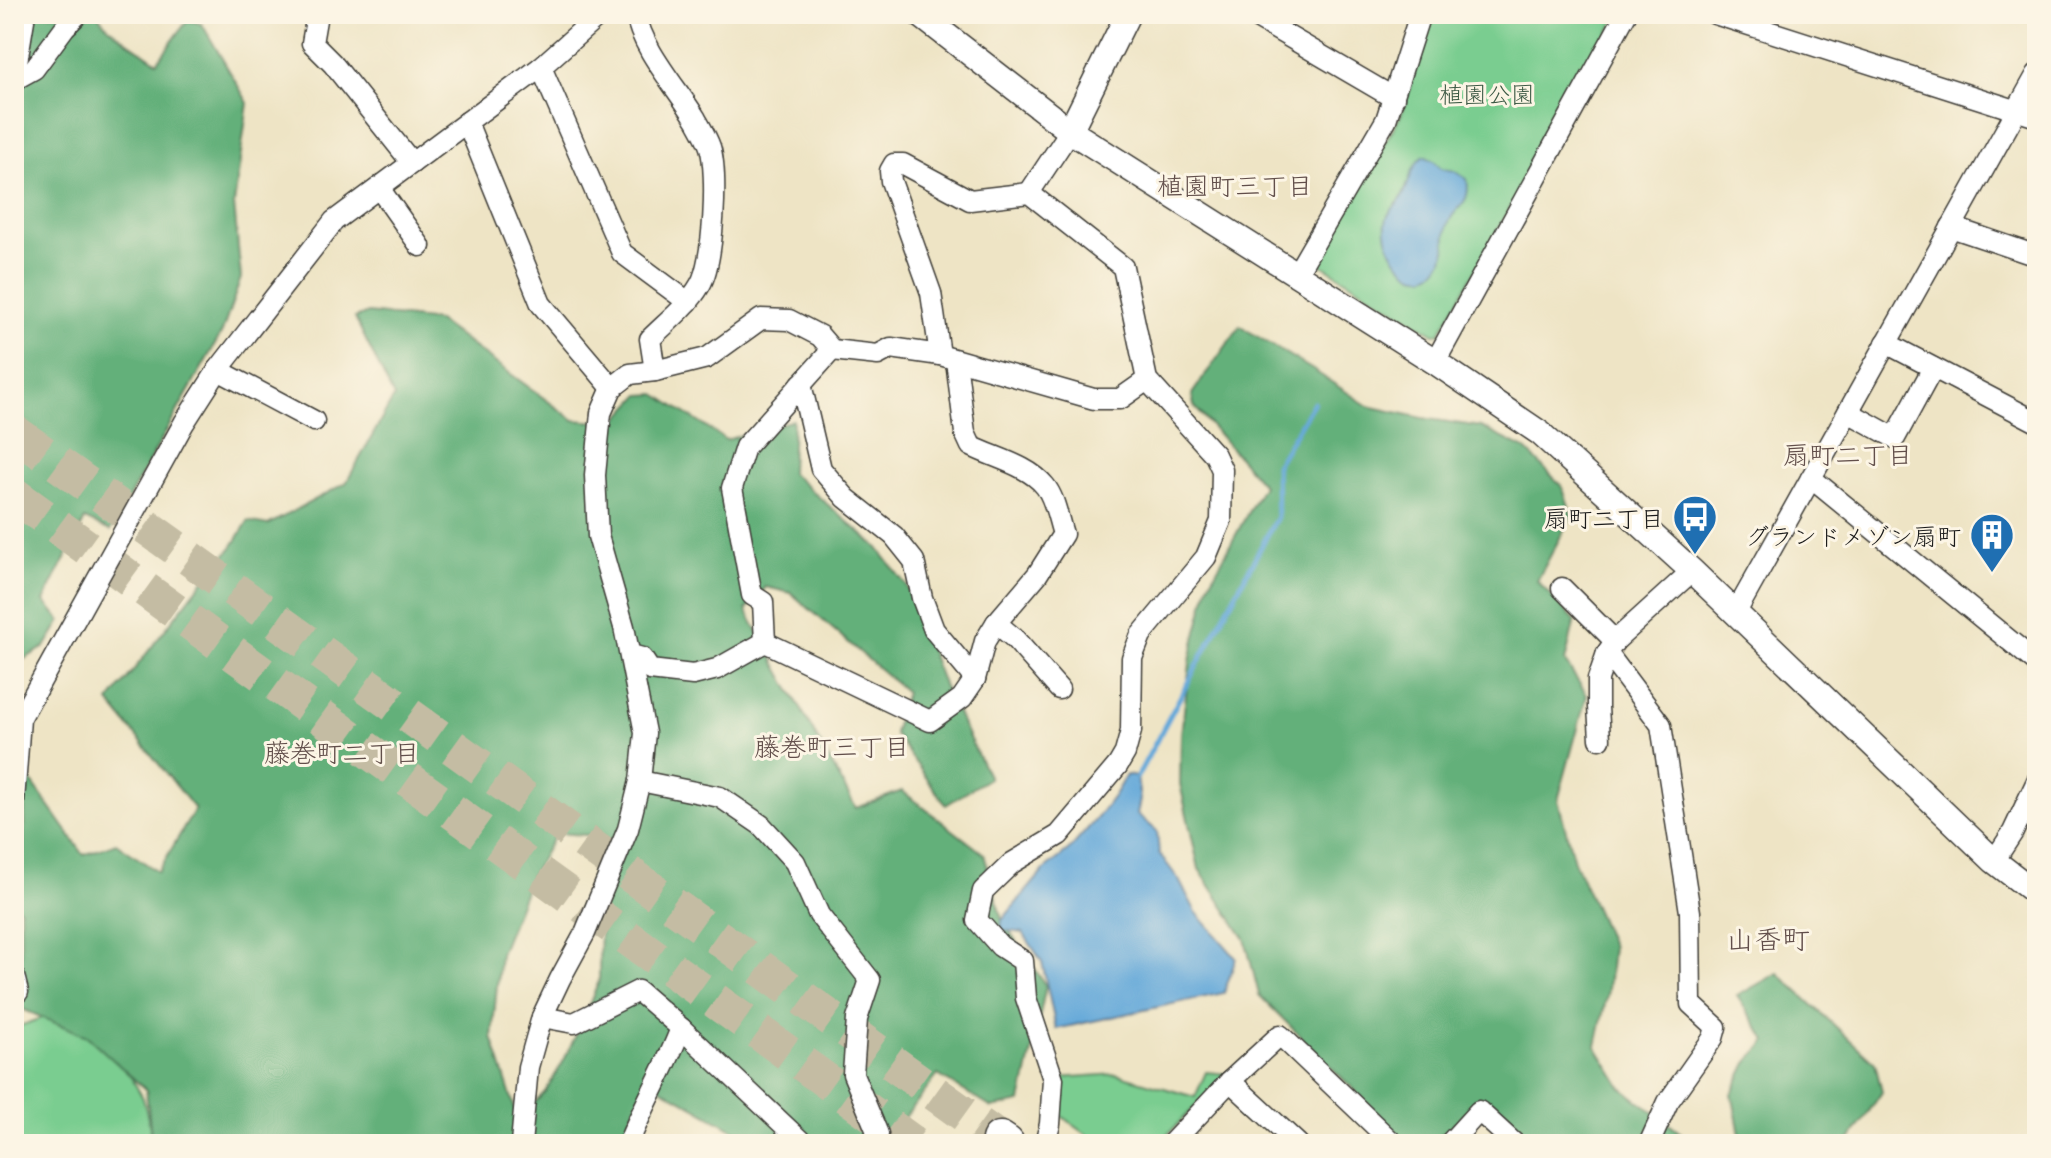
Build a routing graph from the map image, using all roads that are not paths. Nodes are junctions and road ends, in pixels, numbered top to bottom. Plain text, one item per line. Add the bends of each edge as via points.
1 (25, 14) edge
2 (78, 14) edge
3 (317, 14) edge
4 (603, 14) edge
5 (636, 14) edge
6 (919, 14) edge
7 (1128, 14) edge
8 (1250, 14) edge
9 (1420, 14) edge
10 (1626, 14) edge
11 (1715, 14) edge
12 (1754, 19) edge
13 (541, 67) junction
14 (14, 72) edge
15 (2037, 74) edge
16 (14, 80) edge
17 (1394, 98) junction
18 (2027, 114) edge
19 (467, 122) junction
20 (1070, 131) junction
21 (412, 163) junction
22 (379, 188) junction
23 (1029, 193) junction
24 (1951, 227) junction
25 (420, 246) dead end
26 (2037, 256) edge
27 (1297, 273) junction
28 (688, 302) junction
29 (1886, 343) junction
30 (832, 350) junction
31 (948, 357) junction
32 (1435, 362) junction
33 (1933, 368) junction
34 (218, 370) junction
35 (655, 371) junction
36 (1147, 380) junction
37 (801, 384) junction
38 (612, 388) junction
39 (1848, 412) junction
40 (314, 421) dead end
41 (2037, 422) edge
42 (1811, 478) junction
43 (1692, 571) junction
44 (1562, 588) dead end
45 (1735, 614) junction
46 (996, 623) junction
47 (765, 642) junction
48 (1611, 647) junction
49 (631, 655) junction
50 (2037, 663) edge
51 (975, 679) junction
52 (1059, 689) dead end
53 (1600, 739) dead end
54 (640, 781) junction
55 (2037, 781) edge
56 (14, 801) edge
57 (1994, 861) junction
58 (2037, 894) edge
59 (14, 976) edge
60 (14, 994) edge
61 (542, 1017) junction
62 (681, 1028) junction
63 (1230, 1081) junction
64 (521, 1144) edge
65 (628, 1144) edge
66 (804, 1144) edge
67 (869, 1144) edge
68 (1045, 1144) edge
69 (1171, 1144) edge
70 (1298, 1144) edge
71 (1394, 1144) edge
72 (1449, 1144) edge
73 (1515, 1144) edge
74 (1649, 1144) edge

1 - 14 street
2 - 16 street via 34,69
3 - 21 street via 312,43
4 - 13 street
5 - 28 street via 654,55 710,146 715,174 710,252 702,283
6 - 20 street
7 - 20 street
8 - 17 street
9 - 17 street
10 - 32 street
11 - 12 street
12 - 18 street
13 - 19 street
13 - 28 street via 622,253
15 - 18 street
17 - 27 street
18 - 24 street
19 - 21 street
19 - 38 street via 541,304
20 - 23 street
20 - 27 street
21 - 22 street
22 - 25 street
22 - 34 street via 334,221
23 - 31 street via 970,200 903,164 894,164 890,171
23 - 36 street via 1123,267
24 - 26 street
24 - 29 street
27 - 32 street
28 - 35 street via 650,339
29 - 33 street
29 - 39 street
30 - 31 street via 878,355 891,348
30 - 35 street via 820,336 789,320 761,319 707,358
30 - 37 street
31 - 36 street via 1094,399 1120,399
31 - 46 street via 971,446 1024,469 1045,486 1063,534
32 - 43 street via 1540,433
33 - 39 street via 1895,438
33 - 41 street
34 - 40 street
34 - 56 street via 20,719
35 - 38 street via 630,374
36 - 68 street via 1215,455 1222,470 1221,521 1206,557 1141,635 1132,658 1131,731 1118,765 1059,835 1012,863 983,891 977,920 1000,946 1023,961 1026,998 1053,1079
37 - 47 street via 745,447 732,488 752,595 763,602
37 - 51 street via 821,469 914,561 934,630
38 - 49 street via 601,413 595,475 598,536
39 - 42 street
42 - 45 street
42 - 50 street
43 - 45 street
43 - 48 street
44 - 48 street
45 - 57 street
46 - 51 street
46 - 52 street
47 - 49 street via 717,669 693,675 650,670 642,658
47 - 51 street via 930,721 962,698
48 - 53 street via 1598,679
48 - 74 street via 1661,725 1690,912 1691,1004 1716,1027 1668,1102
49 - 54 street via 645,733
54 - 61 street via 628,829 585,933
54 - 67 street via 720,797 761,825 795,862 819,915 870,980 857,1019 853,1074 878,1134
55 - 57 street
57 - 58 street
59 - 60 street
61 - 62 street via 574,1023 638,991
61 - 64 street via 528,1067
62 - 65 street
62 - 66 street
63 - 69 street
63 - 70 street
63 - 71 street via 1280,1035
72 - 73 street via 1479,1111

